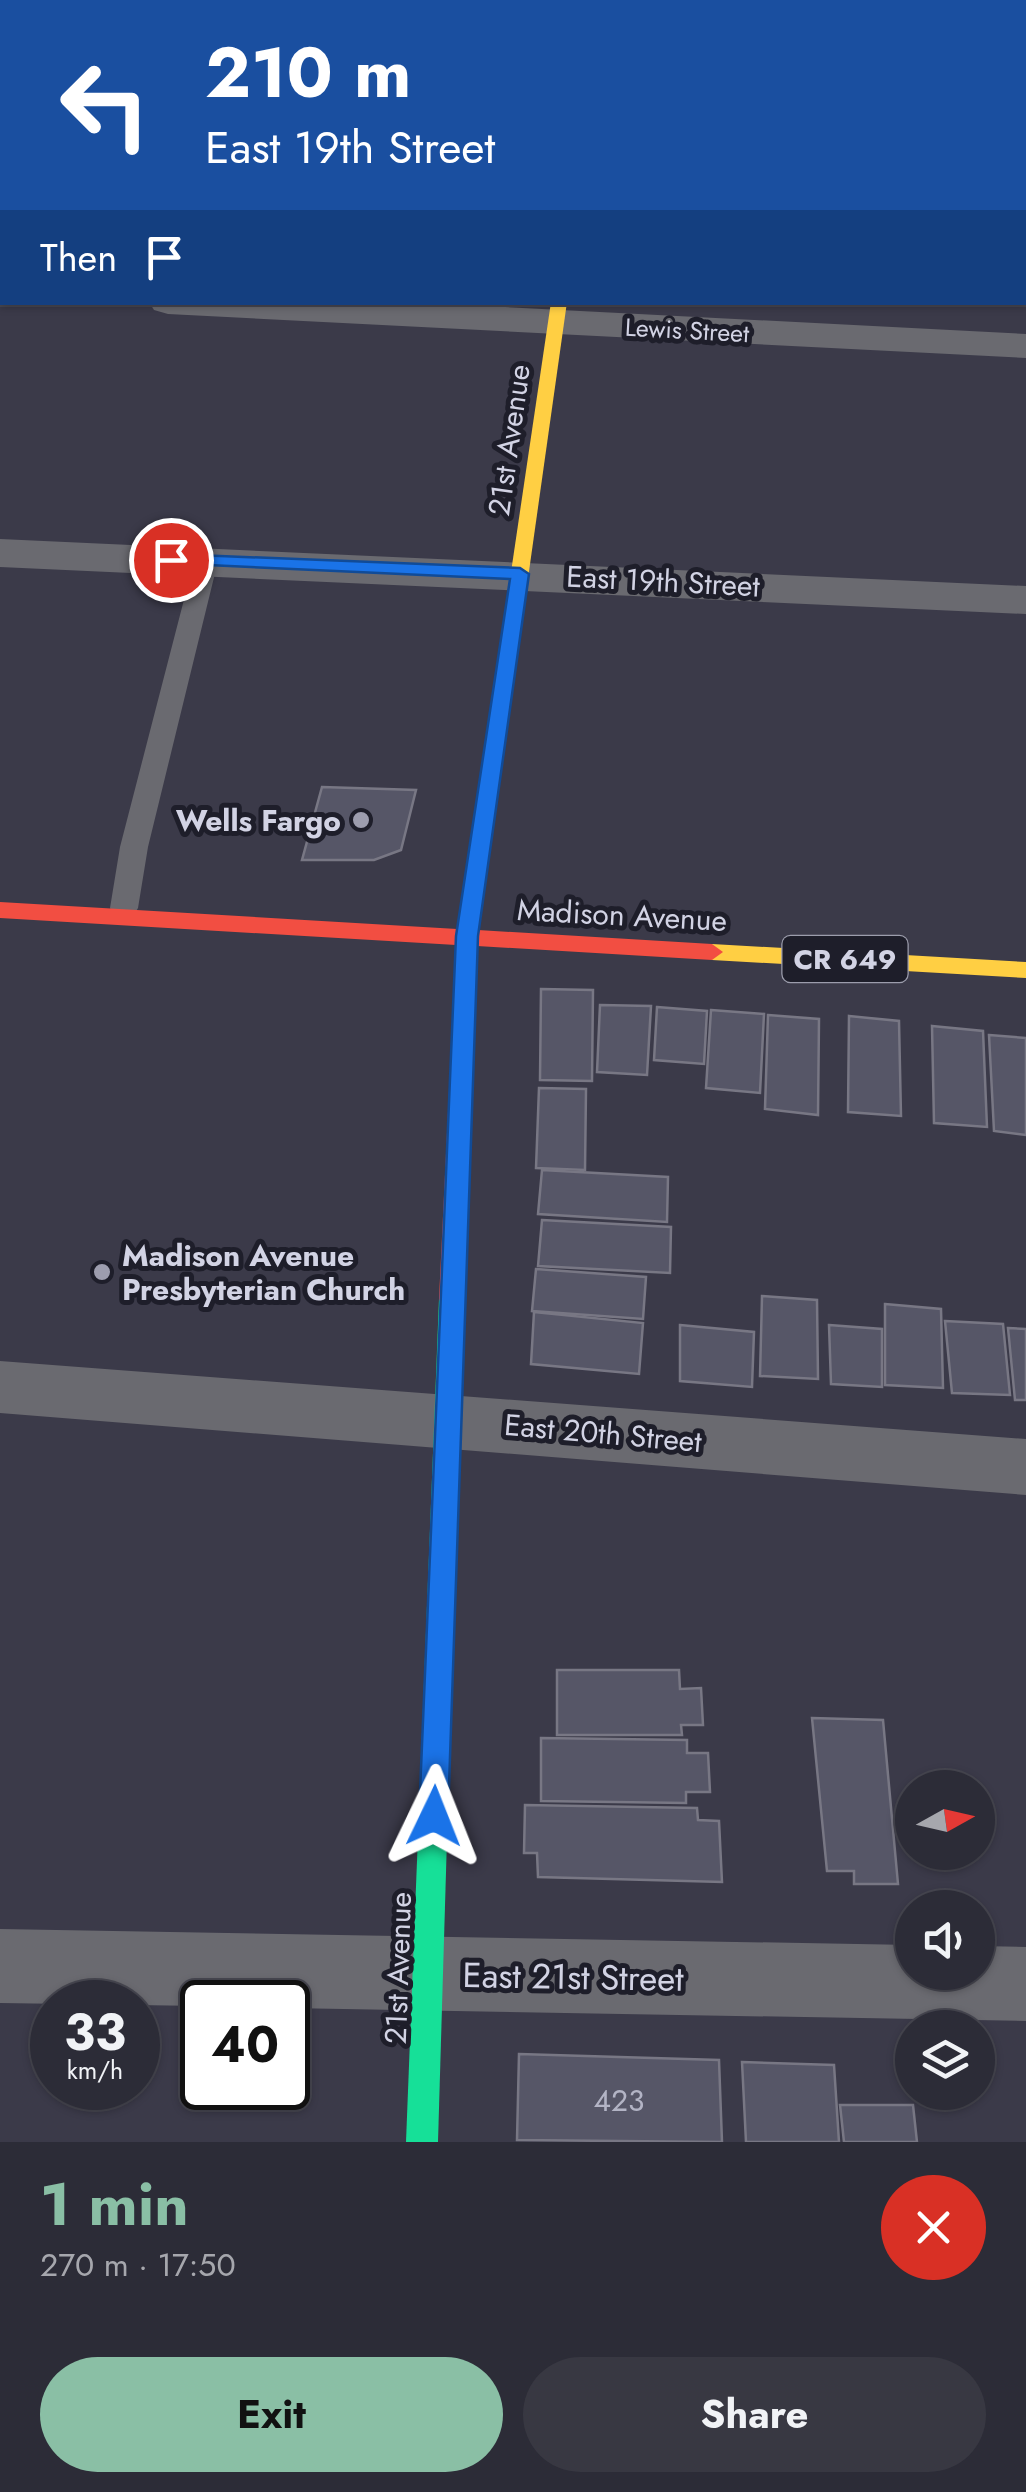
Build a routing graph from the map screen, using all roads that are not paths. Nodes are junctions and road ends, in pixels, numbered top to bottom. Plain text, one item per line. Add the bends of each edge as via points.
1 (274, 305) edge
2 (558, 313) edge
3 (1026, 346) edge
4 (0, 553) edge
5 (206, 561) junction
6 (520, 574) junction
7 (1026, 600) edge
8 (0, 890) edge
9 (124, 908) junction
10 (0, 910) edge
11 (215, 921) junction
12 (467, 936) junction
13 (1026, 970) edge
14 (0, 1386) edge
15 (446, 1420) junction
16 (1026, 1467) edge
17 (0, 1966) edge
18 (428, 1974) junction
19 (1026, 1984) edge
20 (422, 2142) edge

1 - 2 street, Lewis Street
2 - 3 street, Lewis Street
2 - 6 street, 21st Avenue
4 - 5 street, East 19th Street
5 - 6 street, East 19th Street
5 - 9 lane
6 - 7 street, East 19th Street
6 - 12 street, 21st Avenue
8 - 9 street, Madison Avenue / CR 649
9 - 11 street, Madison Avenue / CR 649
10 - 11 street, Madison Avenue / CR 649
11 - 12 street, Madison Avenue / CR 649
12 - 13 street, Madison Avenue / CR 649
12 - 15 street, 21st Avenue
14 - 15 street, East 20th Street
15 - 16 street, East 20th Street
15 - 18 street, 21st Avenue
17 - 18 street, East 21st Street
18 - 19 street, East 21st Street
18 - 20 street, 21st Avenue

